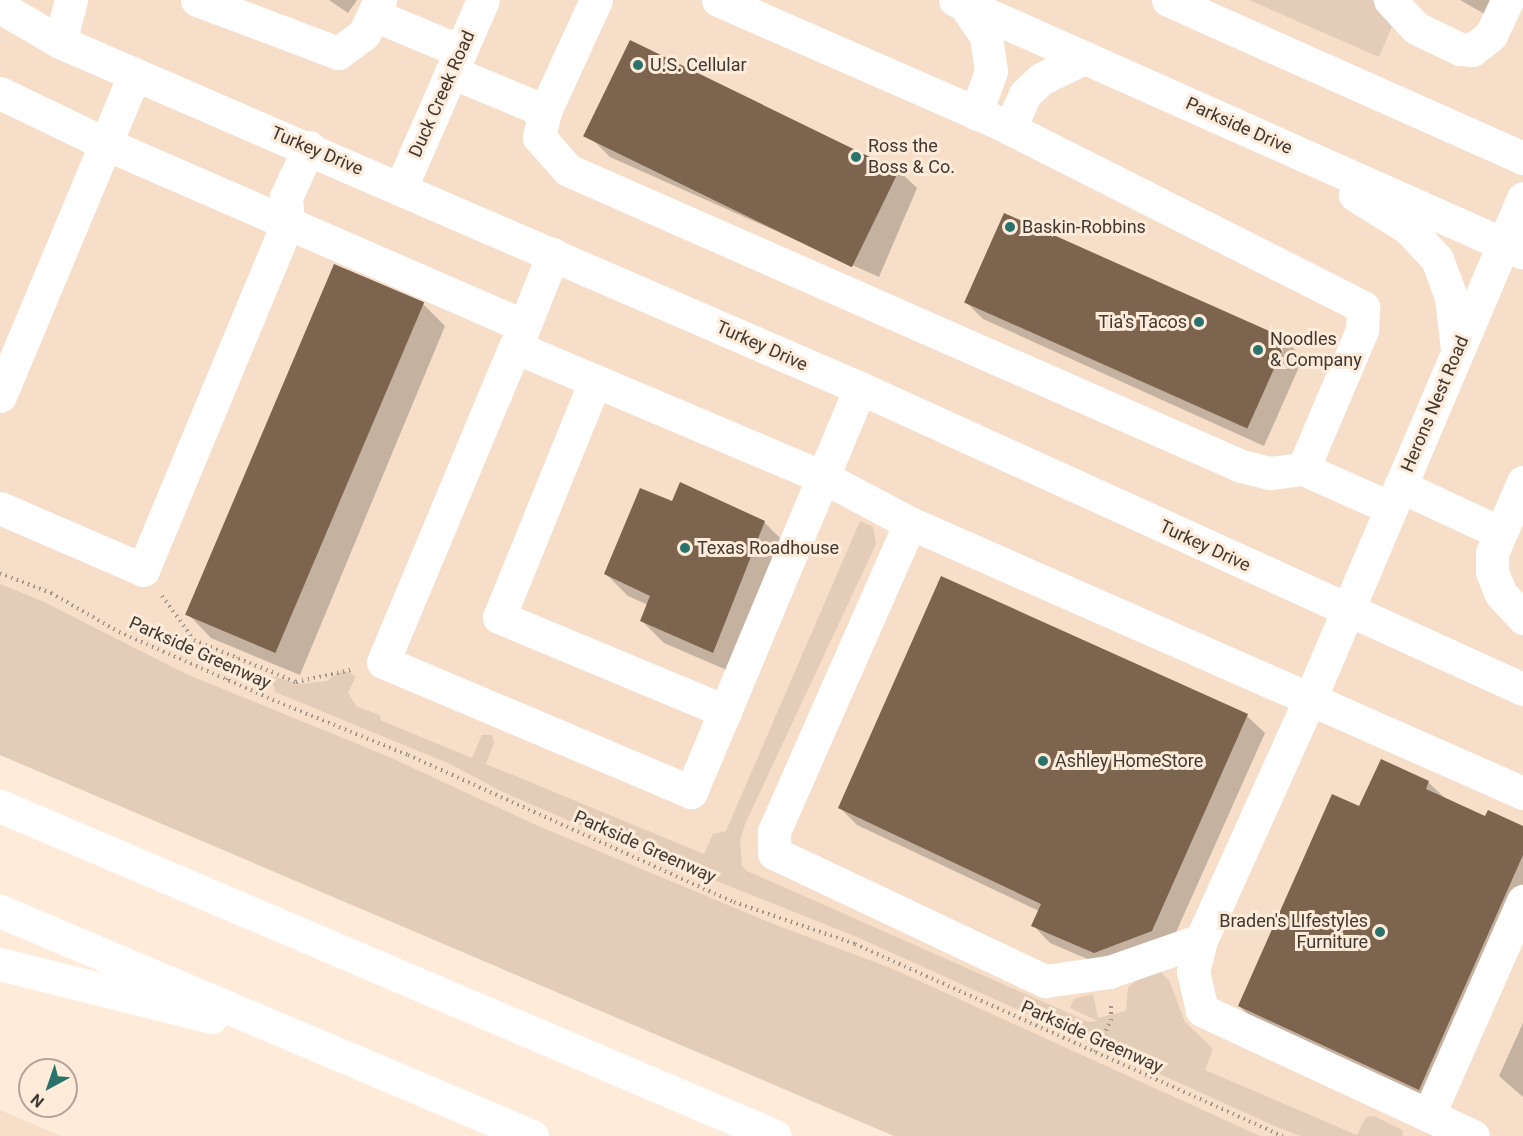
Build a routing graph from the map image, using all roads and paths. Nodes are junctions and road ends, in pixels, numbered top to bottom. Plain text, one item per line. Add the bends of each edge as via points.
1 (71, 0) edge
2 (197, 0) edge
3 (483, 0) edge
4 (596, 0) edge
5 (718, 0) edge
6 (1168, 0) edge
7 (1390, 0) edge
8 (1507, 0) edge
9 (960, 2) edge
10 (0, 7) edge
11 (377, 7) edge
12 (60, 42) junction
13 (1084, 58) junction
14 (455, 62) junction
15 (135, 74) junction
16 (0, 93) edge
17 (545, 111) junction
18 (976, 113) junction
19 (1010, 128) junction
20 (105, 144) junction
21 (309, 147) junction
22 (1299, 153) junction
23 (1523, 158) edge
24 (401, 187) junction
25 (1523, 198) edge
26 (288, 221) junction
27 (1513, 248) edge
28 (552, 254) junction
29 (519, 336) junction
30 (1457, 351) junction
31 (596, 381) junction
32 (860, 388) junction
33 (0, 396) edge
34 (1303, 469) junction
35 (823, 477) junction
36 (1523, 482) edge
37 (1395, 497) junction
38 (0, 508) edge
39 (910, 523) junction
40 (1501, 533) junction
41 (143, 570) junction
42 (0, 573) edge
43 (1346, 611) junction
44 (1523, 618) edge
45 (238, 658) junction
46 (383, 662) junction
47 (227, 680) junction
48 (1523, 689) edge
49 (1310, 699) junction
50 (725, 711) junction
51 (1523, 793) edge
52 (2, 806) edge
53 (1523, 901) edge
54 (0, 911) edge
55 (1201, 940) junction
56 (0, 963) edge
57 (1109, 972) junction
58 (319, 1044) junction
59 (1095, 1052) junction
60 (1429, 1114) junction
61 (532, 1136) edge
62 (775, 1136) edge
63 (1283, 1136) edge
64 (1473, 1136) edge

1 - 12 main road
2 - 11 main road via 329,53 338,53 353,44
3 - 14 main road, Duck Creek Road
4 - 17 main road
5 - 18 main road
6 - 23 main road
7 - 8 main road via 1416,28 1460,49 1472,50 1491,35
9 - 13 main road, Parkside Drive
9 - 18 main road via 986,36 991,72
10 - 12 main road, Turkey Drive
11 - 14 main road
12 - 15 main road, Turkey Drive
13 - 19 main road via 1041,79 1025,94
13 - 22 main road, Parkside Drive
14 - 17 main road
14 - 24 main road, Duck Creek Road
15 - 20 main road
15 - 21 main road, Turkey Drive
16 - 20 main road
17 - 34 main road via 539,137 568,170 1241,466 1270,473
18 - 19 main road
19 - 34 main road via 1363,307 1362,330
20 - 26 main road
20 - 33 main road
21 - 24 main road, Turkey Drive
21 - 26 main road via 286,197
22 - 27 main road, Parkside Drive
22 - 30 main road via 1376,211 1408,228 1437,259 1451,297
24 - 28 main road, Turkey Drive
25 - 27 main road, Herons Nest Road
26 - 29 main road
26 - 41 main road
27 - 30 main road, Herons Nest Road
28 - 29 main road
28 - 32 main road, Turkey Drive
29 - 31 main road
29 - 46 main road
30 - 37 main road, Herons Nest Road
31 - 35 main road
31 - 50 main road via 499,617
32 - 35 main road
32 - 43 main road, Turkey Drive
34 - 37 main road
35 - 39 main road
35 - 50 main road
36 - 40 main road
37 - 40 main road
37 - 43 main road, Herons Nest Road
38 - 41 main road
39 - 49 main road
39 - 57 main road via 774,831 774,853 1045,981
40 - 44 main road via 1492,552 1492,572 1501,594
41 - 45 path via 194,640
42 - 47 path, Parkside Greenway via 51,593 119,632
43 - 48 main road, Turkey Drive
43 - 49 main road, Herons Nest Road
45 - 46 path via 296,682
45 - 47 path
46 - 50 main road via 691,792
47 - 59 path, Parkside Greenway via 408,755 734,902 855,944
49 - 51 main road
49 - 55 main road, Herons Nest Road
52 - 62 main road
53 - 60 main road
54 - 58 main road
55 - 57 main road
55 - 60 main road, Herons Nest Road via 1193,972 1202,1010
56 - 58 main road
57 - 59 path via 1112,1020
58 - 61 main road
59 - 63 path, Parkside Greenway
60 - 64 main road

